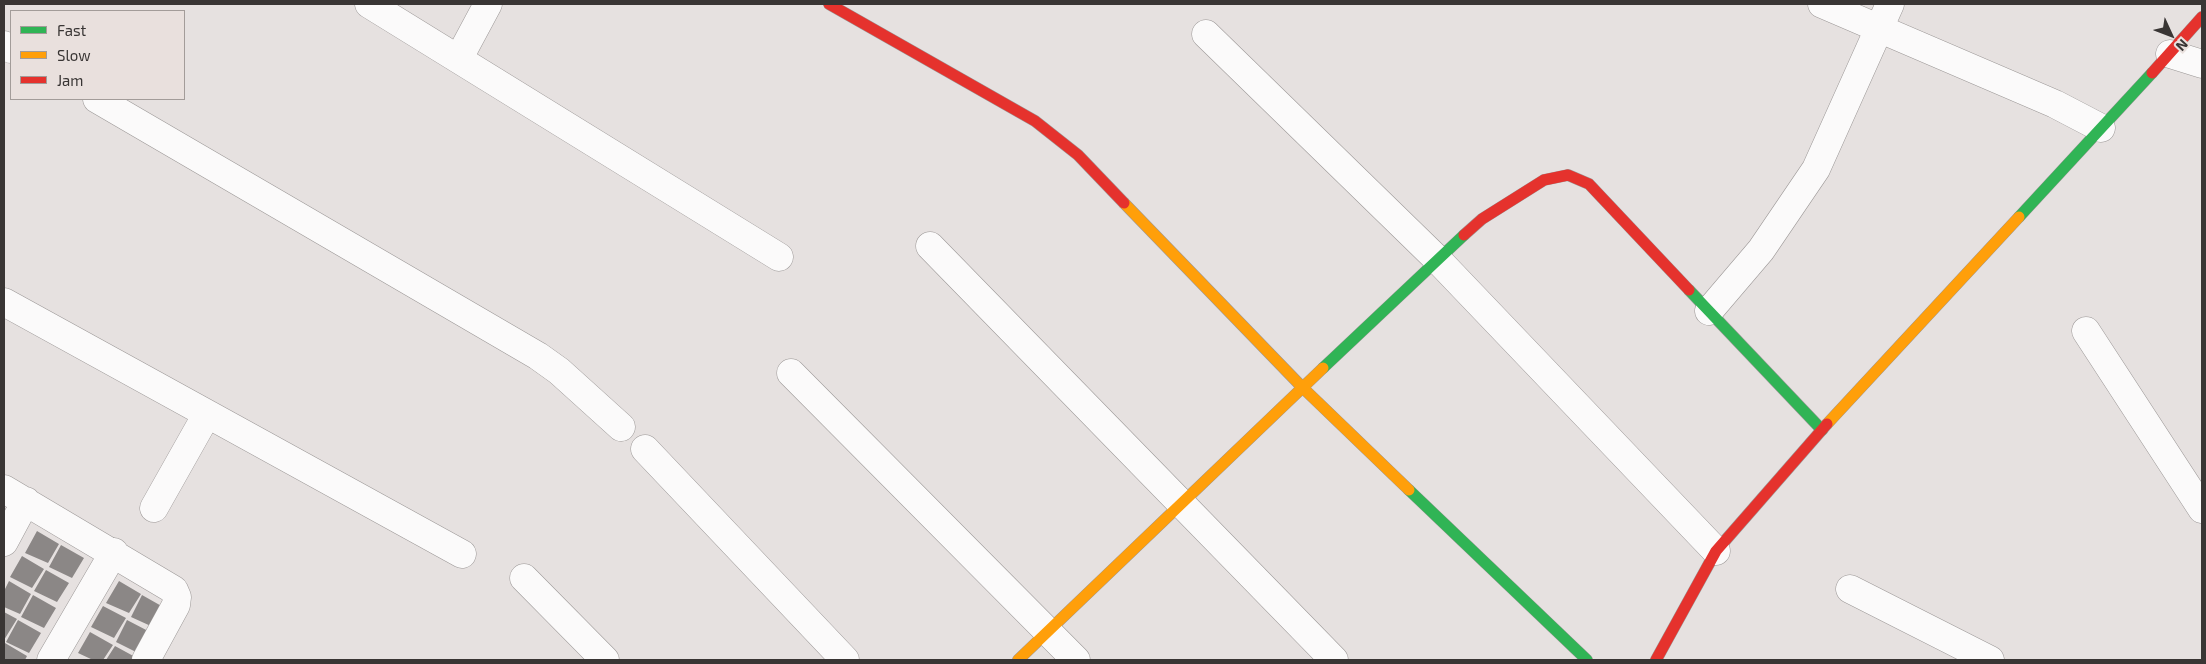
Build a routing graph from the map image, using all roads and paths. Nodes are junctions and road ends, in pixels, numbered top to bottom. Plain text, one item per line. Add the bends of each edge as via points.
1 (369, 4) edge
2 (488, 4) edge
3 (829, 4) edge
4 (1822, 4) edge
5 (1885, 16) edge
6 (2202, 17) edge
7 (1206, 34) dead end
8 (2170, 54) junction
9 (458, 58) junction
10 (2202, 64) edge
11 (99, 100) edge
12 (2100, 128) junction
13 (930, 246) dead end
14 (779, 257) dead end
15 (1437, 259) junction
16 (1709, 311) junction
17 (7, 312) edge
18 (2086, 332) dead end
19 (791, 373) dead end
20 (1302, 387) junction
21 (207, 414) junction
22 (621, 426) dead end
23 (1822, 430) junction
24 (644, 449) dead end
25 (15, 495) edge
26 (1182, 504) junction
27 (154, 508) dead end
28 (2202, 509) edge
29 (4, 542) edge
30 (1716, 551) junction
31 (114, 552) junction
32 (462, 554) dead end
33 (524, 578) dead end
34 (1850, 589) dead end
35 (1048, 632) junction
36 (51, 660) edge
37 (146, 660) edge
38 (605, 660) edge
39 (845, 660) edge
40 (1018, 660) edge
41 (1076, 660) edge
42 (1334, 660) edge
43 (1587, 660) edge
44 (1656, 660) edge
45 (1990, 660) edge

1 - 9 street
2 - 9 street
3 - 20 street via 1035,121 1078,155
4 - 5 street
5 - 12 street
5 - 16 street via 1816,170 1761,250
6 - 8 street
7 - 15 street
8 - 10 street
8 - 12 street
9 - 14 street
11 - 22 street via 538,356
12 - 23 street
13 - 26 street
15 - 16 street via 1482,219 1544,180 1568,175 1589,184
15 - 20 street
15 - 30 street
16 - 23 street
17 - 21 street
18 - 28 street
19 - 35 street
20 - 26 street
20 - 43 street
21 - 27 street
21 - 32 street
23 - 30 street
24 - 39 street
25 - 29 street
25 - 31 street
26 - 35 street
26 - 42 street
30 - 44 street
31 - 36 street
31 - 37 street via 165,583 177,597 176,605
33 - 38 street
34 - 45 street
35 - 40 street
35 - 41 street

